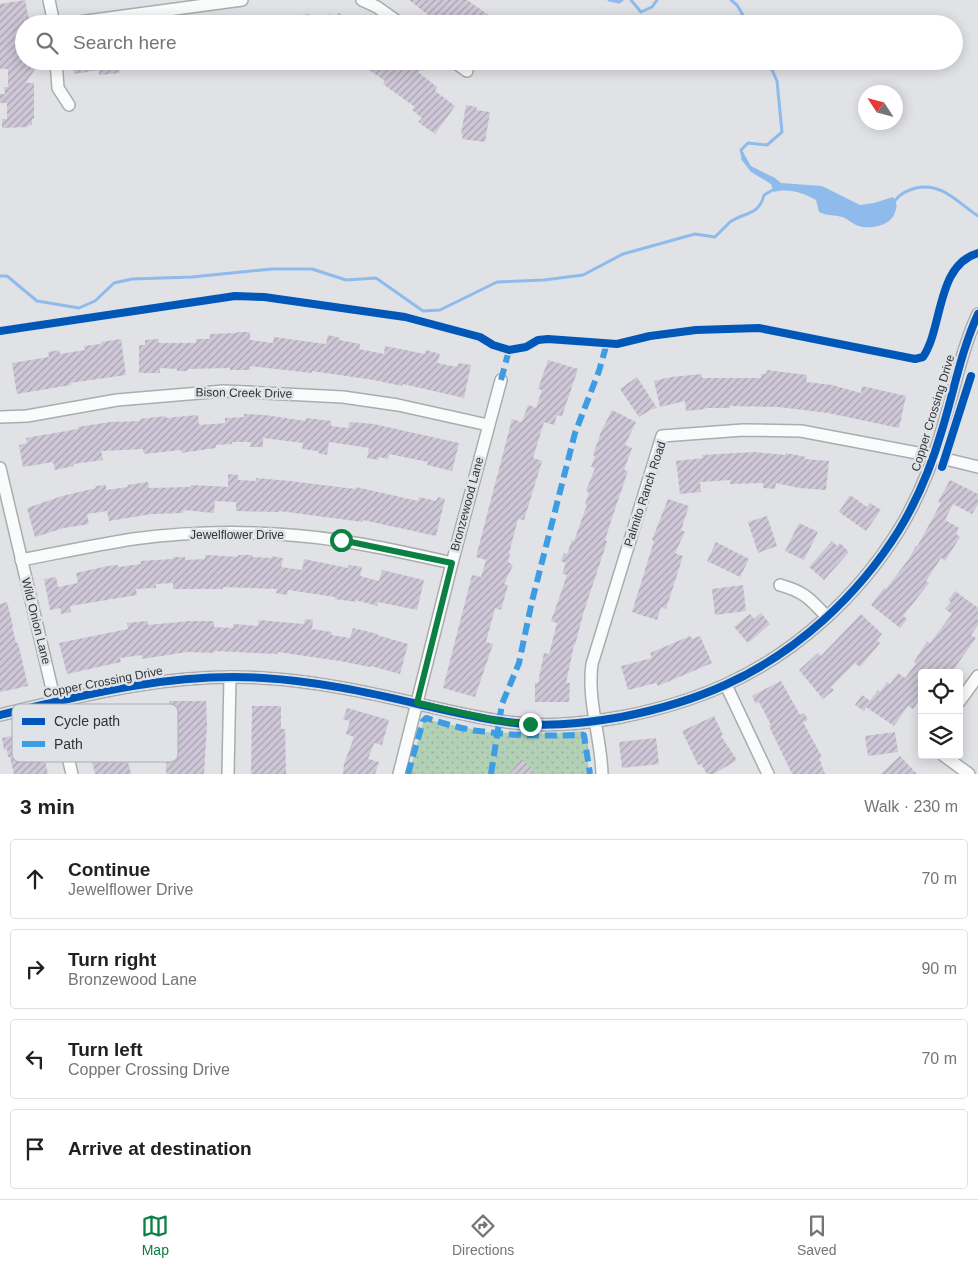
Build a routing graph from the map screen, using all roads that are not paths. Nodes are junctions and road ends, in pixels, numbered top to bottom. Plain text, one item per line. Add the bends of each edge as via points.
1 (48, 0) edge
2 (242, 0) edge
3 (362, 0) edge
4 (184, 4) edge
5 (52, 15) edge
6 (118, 15) edge
7 (388, 15) edge
8 (57, 70) edge
9 (69, 105) dead end
10 (978, 314) edge
11 (501, 380) dead end
12 (0, 417) edge
13 (488, 425) junction
14 (933, 456) junction
15 (978, 467) edge
16 (0, 468) edge
17 (21, 560) junction
18 (452, 563) junction
19 (780, 585) dead end
20 (827, 617) junction
21 (978, 676) edge
22 (230, 677) junction
23 (726, 685) junction
24 (963, 697) edge
25 (55, 702) junction
26 (417, 703) junction
27 (47, 704) edge
28 (596, 722) junction
29 (948, 759) edge
30 (228, 774) edge
31 (399, 774) edge
32 (602, 774) edge
33 (768, 774) edge
34 (969, 774) edge

1 - 5 street
2 - 4 street
3 - 7 street
4 - 6 street
8 - 9 street via 58,88
10 - 14 street, Copper Crossing Drive via 964,349
11 - 13 street, Bronzewood Lane
12 - 13 street, Bison Creek Drive via 27,416 126,398 224,391 343,397 398,405
13 - 18 street, Bronzewood Lane
14 - 15 street, Palmito Ranch Road
14 - 20 street, Copper Crossing Drive via 899,530 872,569
14 - 28 street, Palmito Ranch Road via 801,431 743,430 662,436 592,664 591,694
16 - 17 street, Wild Onion Lane
17 - 18 street, Jewelflower Drive via 135,539 250,533 341,540
17 - 25 street, Wild Onion Lane
18 - 26 street, Bronzewood Lane
19 - 20 street via 807,596
20 - 23 street, Copper Crossing Drive via 768,661
21 - 24 street
22 - 25 street, Copper Crossing Drive via 144,684
22 - 26 street, Copper Crossing Drive via 314,683
22 - 30 street
23 - 28 street, Copper Crossing Drive via 647,712
23 - 33 street
25 - 27 street, Copper Crossing Drive
26 - 28 street, Copper Crossing Drive via 503,722 554,725
26 - 31 street, Bronzewood Lane
28 - 32 street, Palmito Ranch Road
29 - 34 street

